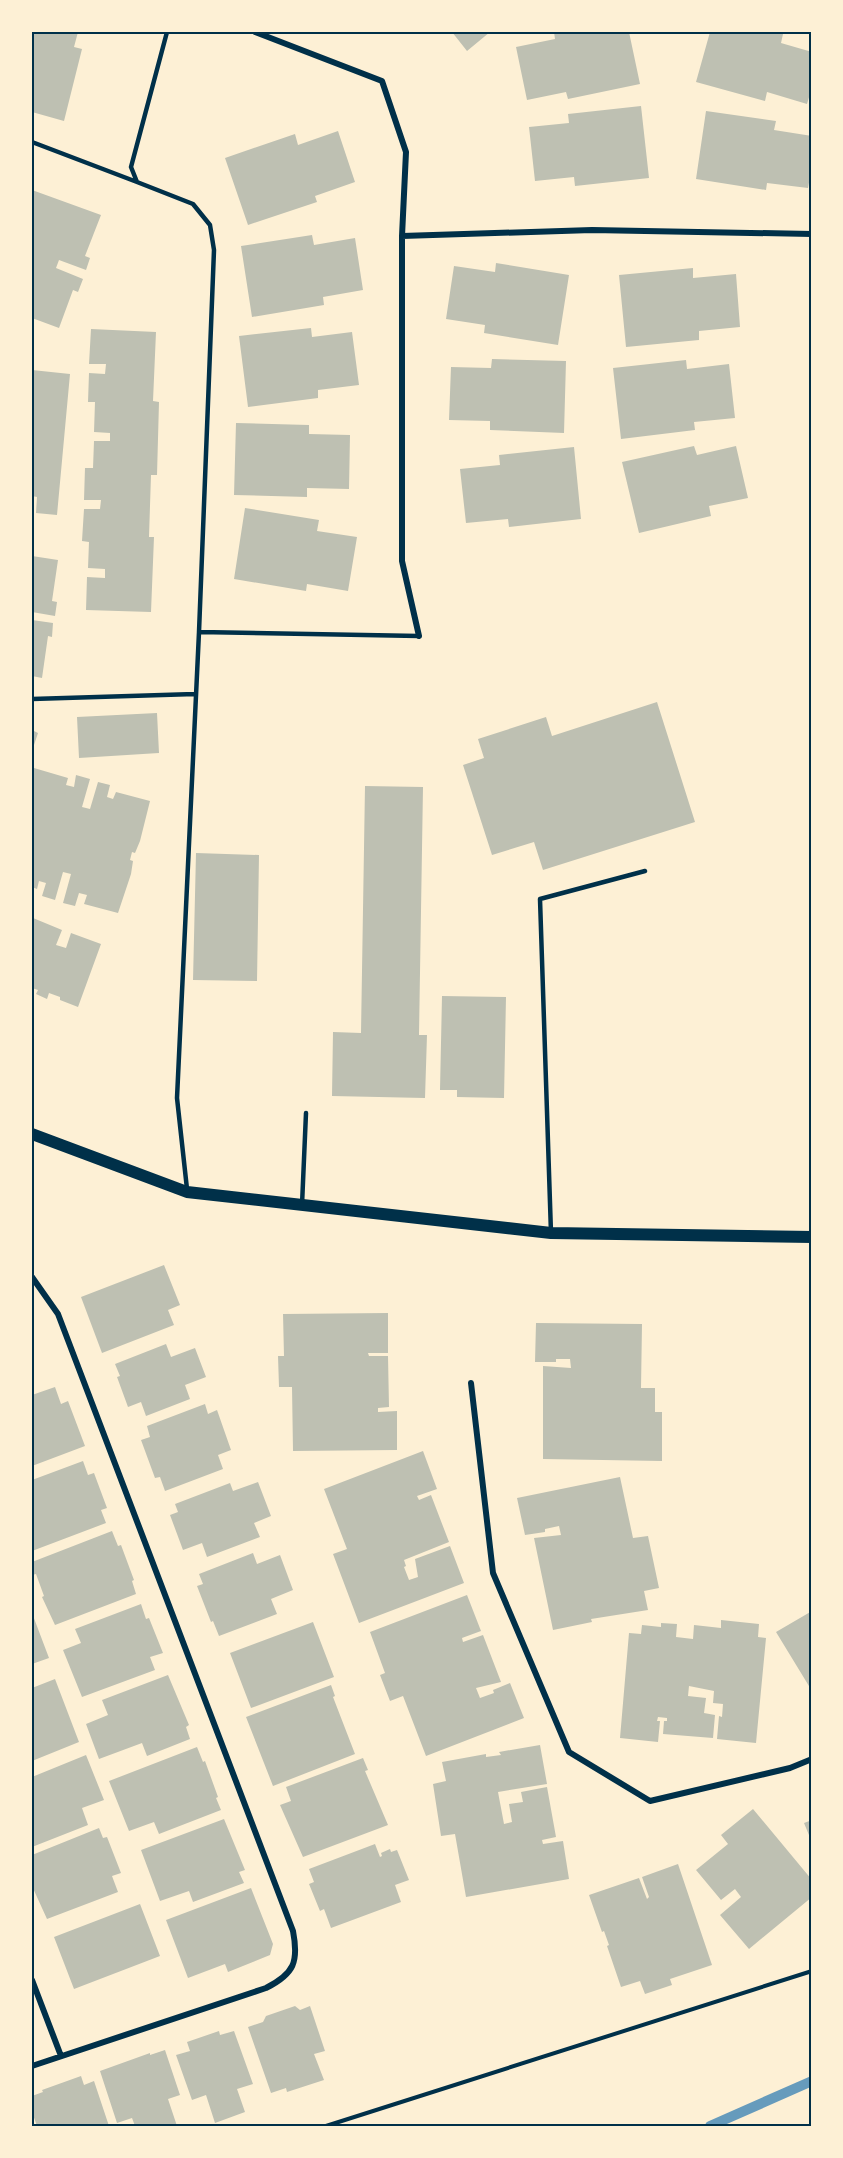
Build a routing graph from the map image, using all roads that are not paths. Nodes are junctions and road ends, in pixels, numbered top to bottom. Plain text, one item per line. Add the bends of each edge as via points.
1 (166, 32) edge
2 (255, 32) edge
3 (32, 142) edge
4 (136, 182) junction
5 (812, 234) edge
6 (402, 236) junction
7 (199, 633) junction
8 (419, 636) joint
9 (195, 694) junction
10 (32, 699) edge
11 (645, 871) dead end
12 (306, 1113) dead end
13 (32, 1134) edge
14 (187, 1192) junction
15 (302, 1204) junction
16 (551, 1233) junction
17 (812, 1237) edge
18 (32, 1277) edge
19 (471, 1383) dead end
20 (812, 1759) edge
21 (32, 1980) edge
22 (61, 2056) junction
23 (32, 2066) edge

1 - 4 lane via 131,167
2 - 6 street via 382,81 406,152
3 - 4 lane
4 - 7 lane via 193,204 210,225 214,250
5 - 6 street via 592,230
6 - 8 street via 402,561
7 - 8 lane
7 - 9 lane
9 - 10 lane
9 - 14 lane via 177,1098
11 - 16 lane via 540,899
12 - 15 lane
13 - 14 main road
14 - 15 main road
15 - 16 main road
16 - 17 main road
18 - 22 street via 58,1314 293,1931 296,1956 292,1970 266,1988
19 - 20 street via 493,1573 569,1752 650,1801 790,1768
21 - 22 street
22 - 23 street

